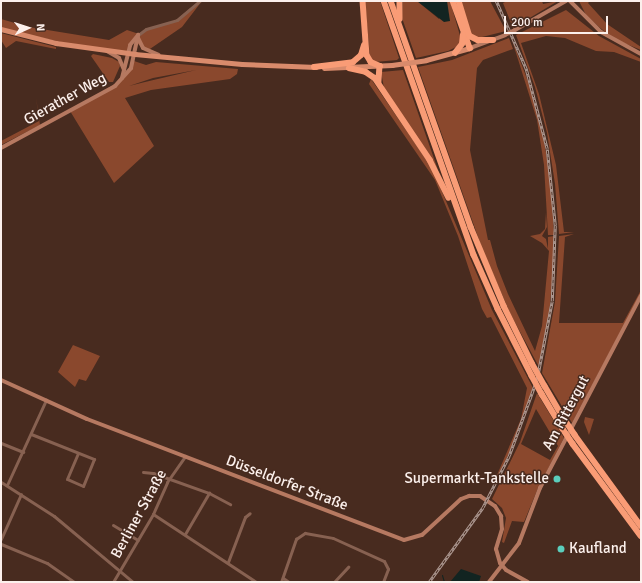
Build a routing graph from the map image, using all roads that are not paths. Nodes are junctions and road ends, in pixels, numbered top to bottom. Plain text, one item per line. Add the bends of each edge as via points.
1 (200, 1) edge
2 (363, 1) edge
3 (384, 1) edge
4 (391, 1) edge
5 (400, 1) edge
6 (453, 1) edge
7 (459, 1) edge
8 (566, 1) edge
9 (570, 1) edge
10 (1, 29) edge
11 (465, 32) junction
12 (138, 35) junction
13 (365, 37) junction
14 (493, 40) junction
15 (407, 46) junction
16 (470, 48) junction
17 (103, 50) junction
18 (129, 53) junction
19 (455, 53) junction
20 (135, 54) junction
21 (641, 54) edge
22 (167, 58) junction
23 (380, 66) junction
24 (314, 67) junction
25 (349, 68) junction
26 (124, 73) junction
27 (118, 83) junction
28 (380, 86) junction
29 (1, 148) edge
30 (464, 230) junction
31 (641, 296) edge
32 (1, 380) edge
33 (46, 400) junction
34 (31, 434) junction
35 (1, 443) edge
36 (23, 452) junction
37 (78, 453) junction
38 (185, 456) junction
39 (143, 472) dead end
40 (170, 479) junction
41 (1, 482) edge
42 (7, 485) junction
43 (209, 493) junction
44 (21, 494) junction
45 (230, 504) dead end
46 (250, 513) dead end
47 (153, 514) junction
48 (113, 525) dead end
49 (641, 526) edge
50 (185, 534) junction
51 (641, 536) edge
52 (1, 538) edge
53 (138, 540) junction
54 (1, 544) edge
55 (228, 562) junction
56 (502, 566) junction
57 (348, 567) dead end
58 (119, 572) junction
59 (283, 578) junction
60 (74, 582) edge
61 (113, 582) edge
62 (133, 582) edge
63 (256, 582) edge
64 (280, 582) edge
65 (289, 582) edge
66 (334, 582) edge
67 (383, 582) edge
68 (489, 582) edge
69 (528, 582) edge

1 - 12 street via 180,19 147,29
2 - 13 highway
3 - 30 highway
4 - 15 highway
5 - 15 highway via 399,14
6 - 11 highway
7 - 11 highway
8 - 14 street, bridge
9 - 21 street via 601,32
10 - 17 main road via 56,43
11 - 14 highway via 478,40
11 - 16 highway
11 - 19 highway via 462,44
12 - 18 street, Gierather Weg via 132,42
12 - 20 street, Gierather Weg
12 - 22 street via 143,48
13 - 23 highway via 368,59
13 - 24 highway via 362,53 355,61
14 - 16 street
15 - 49 highway, bridge via 480,253 532,363 575,435
16 - 19 main road
17 - 18 main road
17 - 26 street via 118,56 124,65
18 - 20 main road
18 - 26 street, Gierather Weg
19 - 23 main road, bridge
20 - 22 main road
20 - 27 street, Gierather Weg via 130,71
22 - 24 main road
23 - 25 main road
23 - 28 highway
24 - 25 main road
25 - 28 highway via 371,74
26 - 27 street, Gierather Weg
27 - 29 street, Gierather Weg via 71,113
28 - 30 highway via 430,160
30 - 51 highway, bridge via 498,309 542,394 573,444
31 - 56 street, Am Rittergut via 541,486 519,543
32 - 33 street, Düsseldorfer Straße
33 - 34 street
33 - 38 street, Düsseldorfer Straße
34 - 36 street
34 - 37 street
35 - 36 street
36 - 42 street
37 - 37 street via 94,459 83,486 67,480
38 - 40 street, Berliner Straße
38 - 56 street, Düsseldorfer Straße via 405,540 422,535 460,500 469,496 480,496 496,506 502,516 502,529 496,550
39 - 40 street
40 - 43 street
40 - 47 street, Berliner Straße
41 - 42 street
42 - 44 street
43 - 45 street
43 - 50 street
44 - 52 street
44 - 58 street via 58,519
46 - 55 street via 245,517
47 - 50 street
47 - 53 street, Berliner Straße
48 - 53 street
50 - 55 street
53 - 58 street, Berliner Straße
54 - 60 street via 47,563
55 - 63 street
56 - 68 street, Am Rittergut
56 - 69 street
57 - 66 street
58 - 61 street, Berliner Straße
58 - 62 street
59 - 64 street
59 - 65 street
59 - 67 street via 295,542 300,535 307,533 333,538 384,561 388,568

